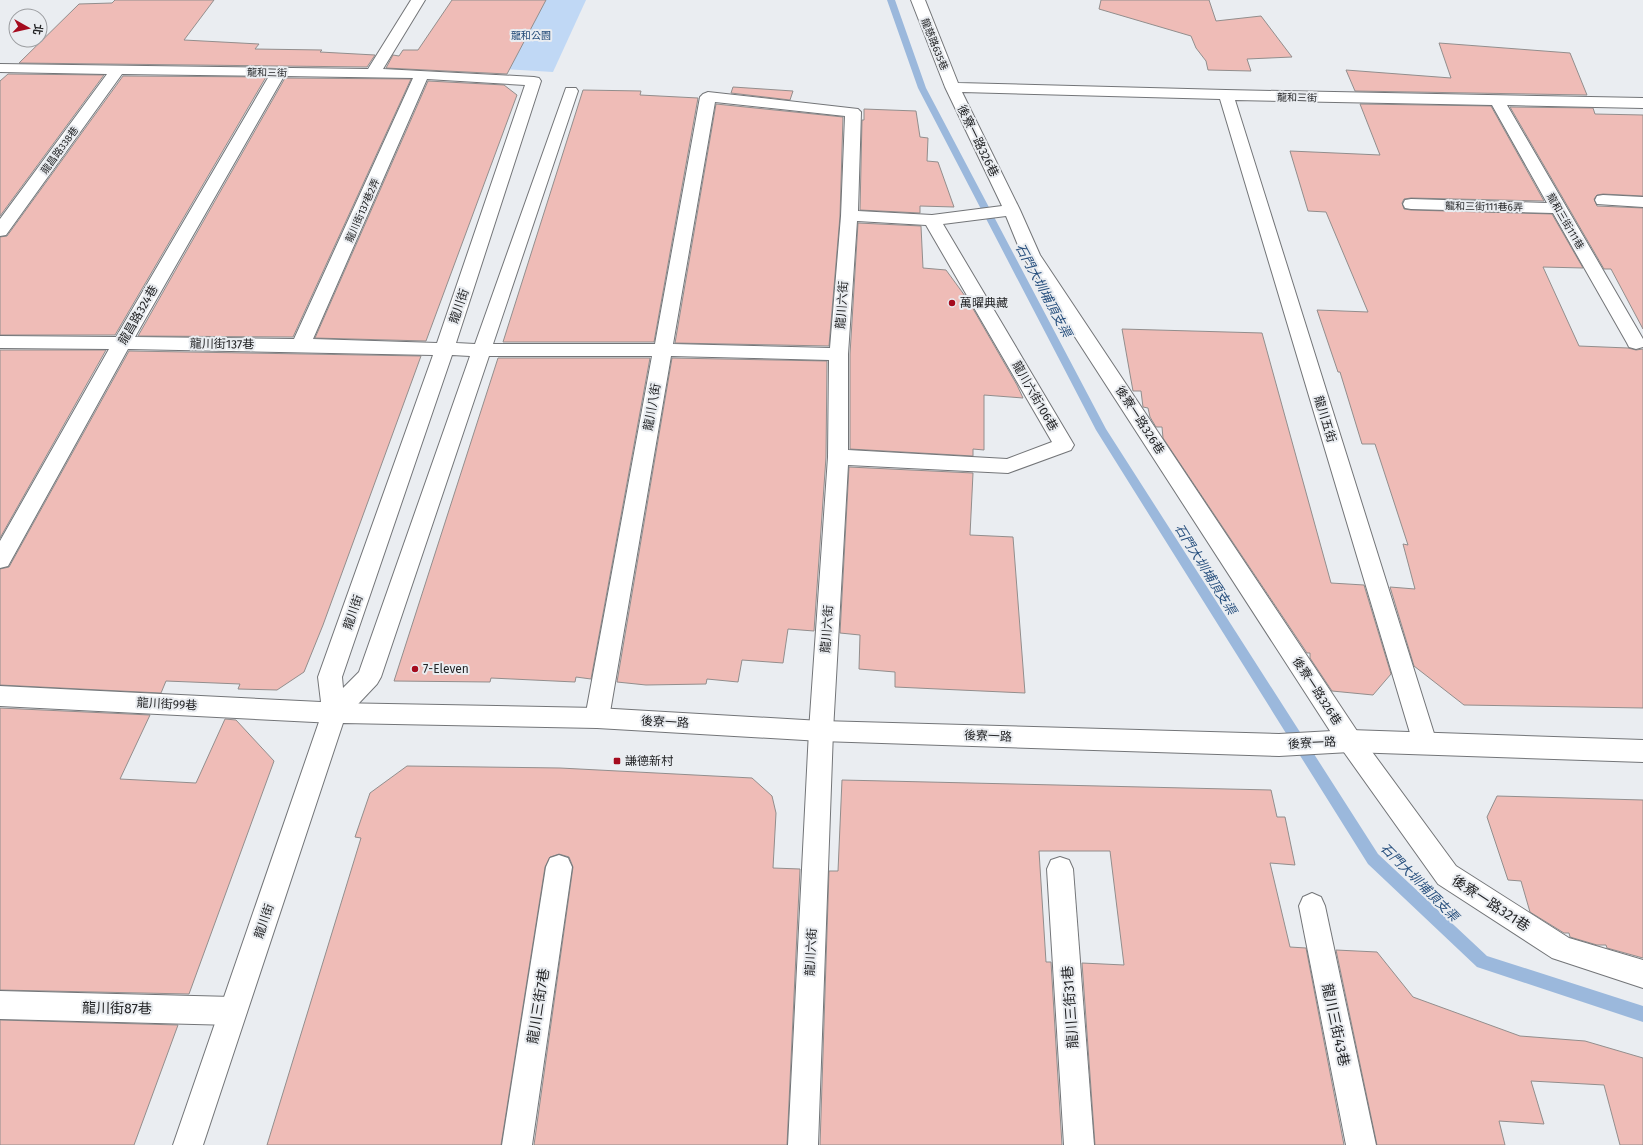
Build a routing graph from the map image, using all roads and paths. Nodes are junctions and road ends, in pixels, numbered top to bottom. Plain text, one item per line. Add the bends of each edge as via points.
1 (418, 0) edge
2 (918, 0) edge
3 (0, 68) edge
4 (118, 69) junction
5 (279, 72) junction
6 (373, 73) junction
7 (422, 74) junction
8 (534, 81) joint
9 (952, 87) junction
10 (571, 91) dead end
11 (1226, 95) junction
12 (1497, 100) junction
13 (1643, 103) edge
14 (852, 112) joint
15 (1603, 200) dead end
16 (1643, 202) edge
17 (1411, 204) dead end
18 (1558, 208) junction
19 (1007, 211) junction
20 (849, 216) junction
21 (932, 220) junction
22 (0, 231) edge
23 (0, 342) edge
24 (122, 343) junction
25 (1636, 343) dead end
26 (301, 345) junction
27 (445, 348) junction
28 (483, 350) junction
29 (662, 350) junction
30 (839, 354) junction
31 (838, 457) junction
32 (0, 560) edge
33 (0, 696) edge
34 (334, 713) junction
35 (597, 718) junction
36 (821, 731) junction
37 (1350, 741) junction
38 (1425, 743) junction
39 (1643, 751) edge
40 (560, 867) dead end
41 (1060, 869) dead end
42 (1312, 906) dead end
43 (1643, 974) edge
44 (0, 1005) edge
45 (234, 1011) junction
46 (188, 1145) edge
47 (517, 1145) edge
48 (803, 1145) edge
49 (1079, 1145) edge
50 (1361, 1145) edge

1 - 6 street
2 - 9 street, 龍慈路635巷
3 - 4 street, 龍和三街
4 - 5 street, 龍和三街
4 - 22 street, 龍昌路338巷
5 - 6 street, 龍和三街
5 - 24 street, 龍昌路324巷
6 - 7 street, 龍和三街
7 - 8 street, 龍和三街
7 - 26 street, 龍川街137巷2弄
8 - 27 street, 龍川街
9 - 11 street, 龍和三街
9 - 19 street, 後寮一路326巷
10 - 28 street
11 - 12 street, 龍和三街
11 - 38 street, 龍川五街
12 - 13 street, 龍和三街
12 - 18 street, 龍和三街111巷
14 - 20 street, 龍川六街
14 - 29 street, 龍川八街 via 708,97
15 - 16 street
17 - 18 street, 龍和三街111巷6弄
18 - 25 street, 龍和三街111巷
19 - 21 street
19 - 37 street, 後寮一路326巷 via 1031,255
20 - 21 street
20 - 30 street, 龍川六街
21 - 31 street, 龍川六街106巷 via 1064,445 1008,466
23 - 24 street, 龍川街137巷
24 - 26 street, 龍川街137巷
24 - 32 street, 龍昌路324巷
26 - 27 street, 龍川街137巷
27 - 28 street, 龍川街137巷
27 - 34 street, 龍川街 via 330,677
28 - 29 street, 龍川街137巷
28 - 34 street via 369,677
29 - 30 street, 龍川街137巷
29 - 35 street, 龍川八街
30 - 31 street, 龍川六街
31 - 36 street, 龍川六街
33 - 34 street, 龍川街99巷
34 - 35 street, 後寮一路
34 - 45 street, 龍川街
35 - 36 street, 後寮一路
36 - 37 street, 後寮一路 via 1279,744
36 - 48 street, 龍川六街
37 - 38 street, 後寮一路
37 - 43 street, 後寮一路321巷 via 1447,875 1562,949
38 - 39 street, 後寮一路
40 - 47 street, 龍川三街7巷
41 - 49 street, 龍川三街31巷
42 - 50 street, 龍川三街43巷
44 - 45 street, 龍川街87巷
45 - 46 street, 龍川街

